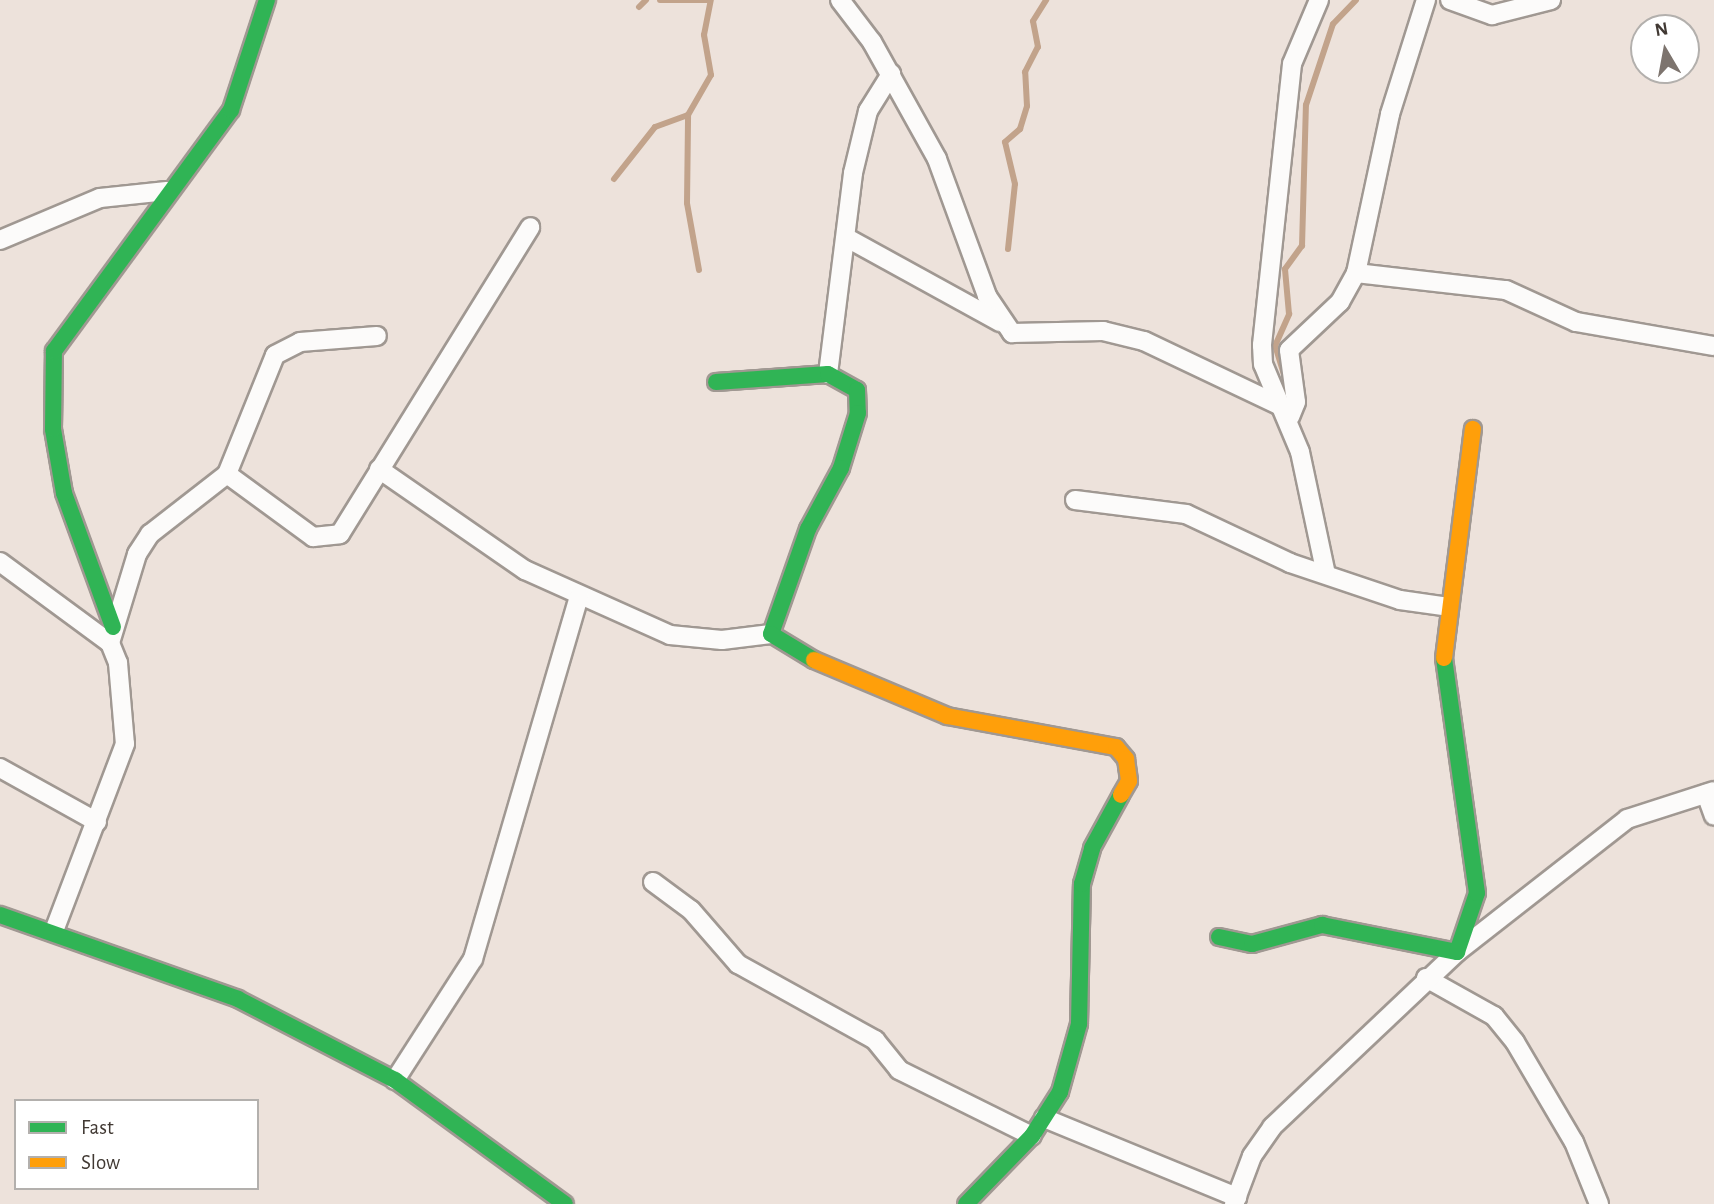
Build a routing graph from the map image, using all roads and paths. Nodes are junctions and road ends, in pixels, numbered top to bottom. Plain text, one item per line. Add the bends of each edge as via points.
1 (267, 0) edge
2 (840, 0) edge
3 (1319, 0) edge
4 (1426, 0) edge
5 (1450, 0) edge
6 (1551, 0) edge
7 (891, 74) junction
8 (167, 191) junction
9 (530, 228) dead end
10 (847, 238) junction
11 (0, 240) edge
12 (1356, 273) junction
13 (1000, 322) junction
14 (377, 336) dead end
15 (1714, 346) edge
16 (828, 374) junction
17 (716, 382) dead end
18 (1288, 413) junction
19 (1473, 429) dead end
20 (379, 469) junction
21 (227, 474) junction
22 (1075, 500) dead end
23 (0, 562) edge
24 (1326, 574) junction
25 (579, 596) junction
26 (1449, 607) junction
27 (771, 634) junction
28 (111, 635) junction
29 (0, 768) edge
30 (1710, 793) edge
31 (1714, 816) edge
32 (97, 822) junction
33 (653, 882) dead end
34 (0, 915) edge
35 (54, 931) junction
36 (1219, 937) dead end
37 (1457, 952) junction
38 (1426, 978) junction
39 (395, 1080) junction
40 (1044, 1118) junction
41 (1032, 1136) junction
42 (1235, 1200) edge
43 (565, 1204) edge
44 (965, 1204) edge
45 (1599, 1204) edge

1 - 8 main road via 231,110
2 - 7 street
3 - 18 street via 1292,64 1287,140 1268,248 1263,364
4 - 12 street via 1390,114
5 - 6 street via 1492,15
7 - 10 street via 868,111
7 - 13 street via 956,202
8 - 11 street via 100,198
8 - 28 main road via 54,351 53,429 64,493
9 - 20 street
10 - 13 street
10 - 16 street
12 - 15 street via 1506,290 1576,322
12 - 18 street via 1340,302 1293,341 1296,402
13 - 18 street via 1021,335 1103,331 1144,341
14 - 21 street via 285,345
16 - 17 main road
16 - 27 main road via 858,390 858,413
18 - 24 street
19 - 26 main road
20 - 21 street via 347,526 321,540
20 - 25 street via 525,570
21 - 28 street via 150,534
22 - 24 street via 1186,514
23 - 28 street
24 - 26 street via 1400,600
25 - 27 street via 670,635 722,640
25 - 39 street via 473,959
26 - 37 main road via 1442,674 1477,893
27 - 40 main road via 786,648 947,716 1095,741 1126,759 1129,780 1092,848 1082,884 1079,1024 1060,1092
28 - 32 street via 125,744
29 - 32 street
30 - 31 street
30 - 37 street via 1627,819
32 - 35 street
33 - 41 street via 691,910 738,964 875,1040 899,1070
34 - 35 main road
35 - 39 main road via 238,999
36 - 37 main road via 1252,944 1331,925
37 - 38 street
38 - 42 street via 1272,1126
38 - 45 street via 1494,1016 1515,1042 1574,1142
39 - 43 main road
40 - 41 main road
40 - 42 street
41 - 44 main road

